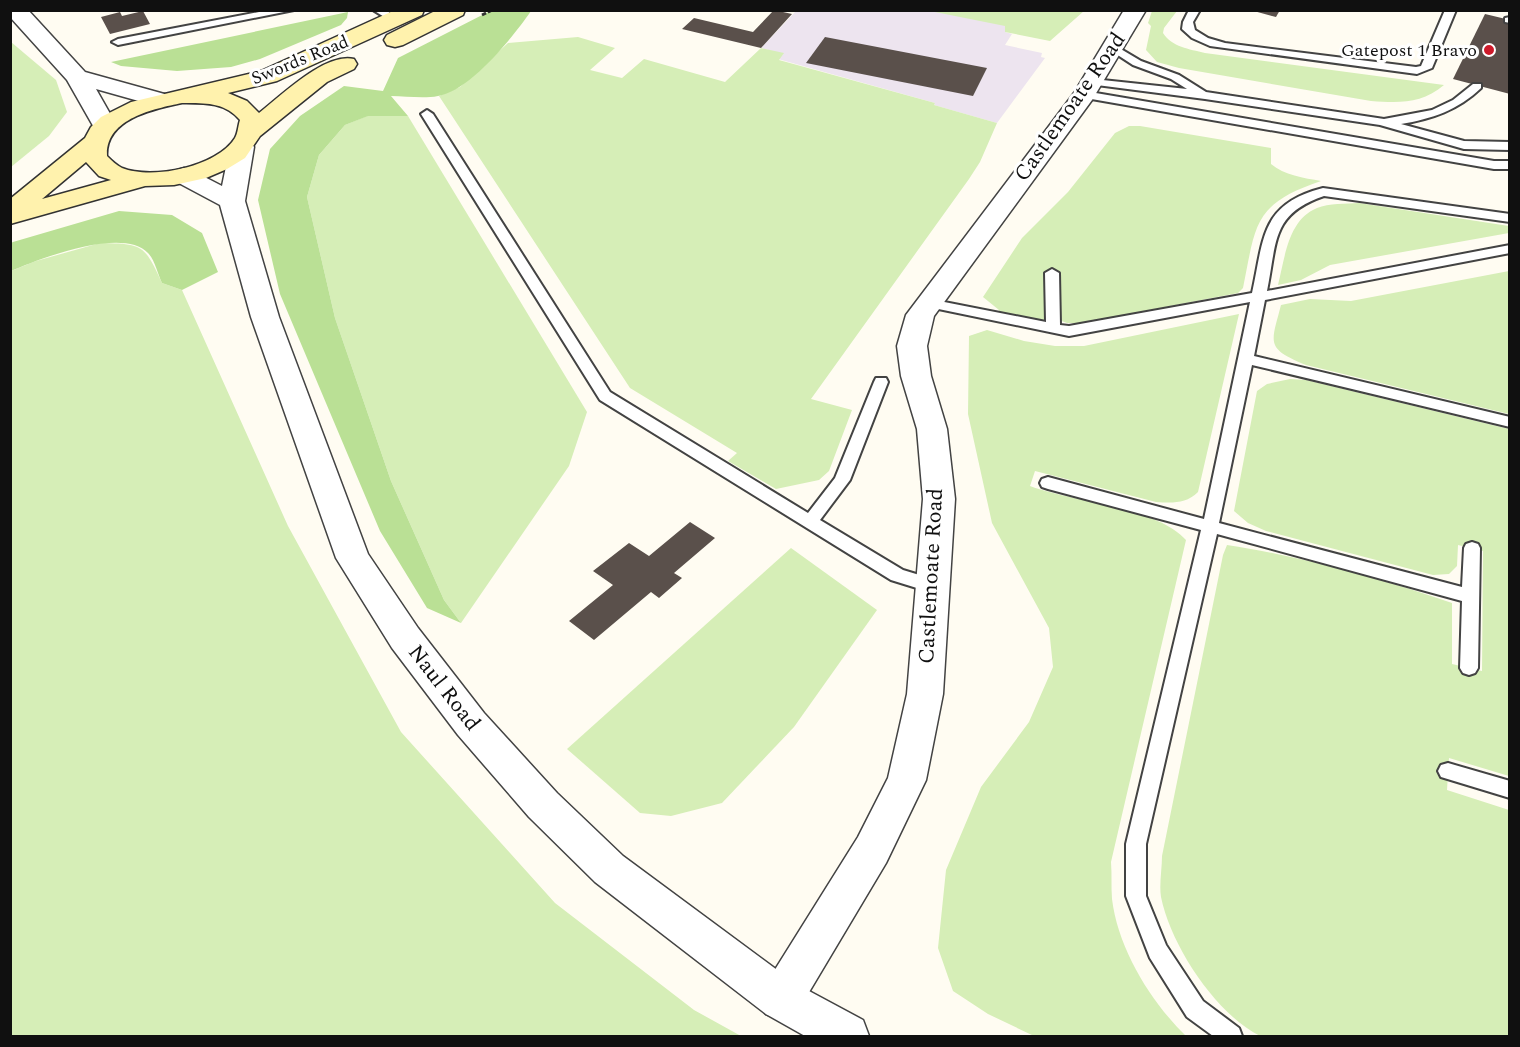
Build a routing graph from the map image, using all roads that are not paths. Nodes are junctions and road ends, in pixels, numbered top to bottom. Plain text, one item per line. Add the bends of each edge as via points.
1 (16, 10) edge
2 (219, 10) edge
3 (289, 10) edge
4 (455, 10) edge
5 (1135, 10) edge
6 (1195, 10) edge
7 (1451, 10) edge
8 (396, 14) edge
9 (225, 22) junction
10 (118, 42) dead end
11 (1114, 48) junction
12 (77, 76) junction
13 (1477, 86) dead end
14 (1089, 89) junction
15 (1205, 95) junction
16 (171, 98) junction
17 (427, 114) dead end
18 (1381, 122) junction
19 (100, 134) junction
20 (247, 139) junction
21 (1509, 146) edge
22 (1509, 165) edge
23 (184, 176) junction
24 (142, 179) junction
25 (232, 201) junction
26 (10, 214) edge
27 (1509, 218) edge
28 (1509, 249) edge
29 (1052, 273) dead end
30 (1260, 295) junction
31 (929, 303) junction
32 (1053, 328) junction
33 (1246, 359) junction
34 (881, 382) dead end
35 (1509, 422) edge
36 (1048, 483) dead end
37 (810, 522) junction
38 (1211, 526) junction
39 (1472, 548) dead end
40 (933, 586) junction
41 (1470, 596) junction
42 (1469, 668) dead end
43 (1448, 771) dead end
44 (1509, 790) edge
45 (781, 999) junction
46 (847, 1036) edge
47 (1231, 1036) edge

1 - 12 street
2 - 9 lane
3 - 9 lane
4 - 20 main road, Swords Road via 319,77
5 - 11 street, Castlemoate Road
6 - 7 lane via 1188,29 1193,36 1214,44 1417,71 1426,68
8 - 16 main road, Swords Road via 269,76
9 - 10 lane
11 - 14 street, Castlemoate Road
11 - 15 lane
12 - 16 street
12 - 19 street
13 - 18 lane via 1462,102 1423,117
14 - 15 lane
14 - 22 lane
14 - 31 street, Castlemoate Road
15 - 18 lane
16 - 19 main road via 136,108
16 - 20 main road via 219,98 238,105 252,120
17 - 37 lane via 605,396
18 - 21 lane via 1464,145
19 - 24 main road via 95,158 104,168
19 - 26 main road
20 - 23 main road, Swords Road via 231,157
20 - 25 street, Naul Road
23 - 24 main road, Swords Road
23 - 25 street
24 - 26 main road
25 - 45 street, Naul Road via 265,317 353,558 405,638 471,724 609,869
27 - 30 lane via 1323,192 1299,200 1282,213 1273,228
28 - 30 lane
29 - 32 lane
30 - 32 lane via 1081,330
30 - 33 lane
31 - 32 lane
31 - 40 street, Castlemoate Road via 920,315 912,346 916,376 932,429 939,499
33 - 35 lane
33 - 38 lane
34 - 37 lane via 842,480
36 - 38 lane
37 - 40 lane via 897,575
38 - 41 lane
38 - 47 lane via 1137,844 1136,896 1158,951 1195,1009
39 - 41 lane
40 - 45 street, Castlemoate Road via 925,694 907,780 872,850
41 - 42 lane
43 - 44 lane
45 - 46 street, Naul Road

